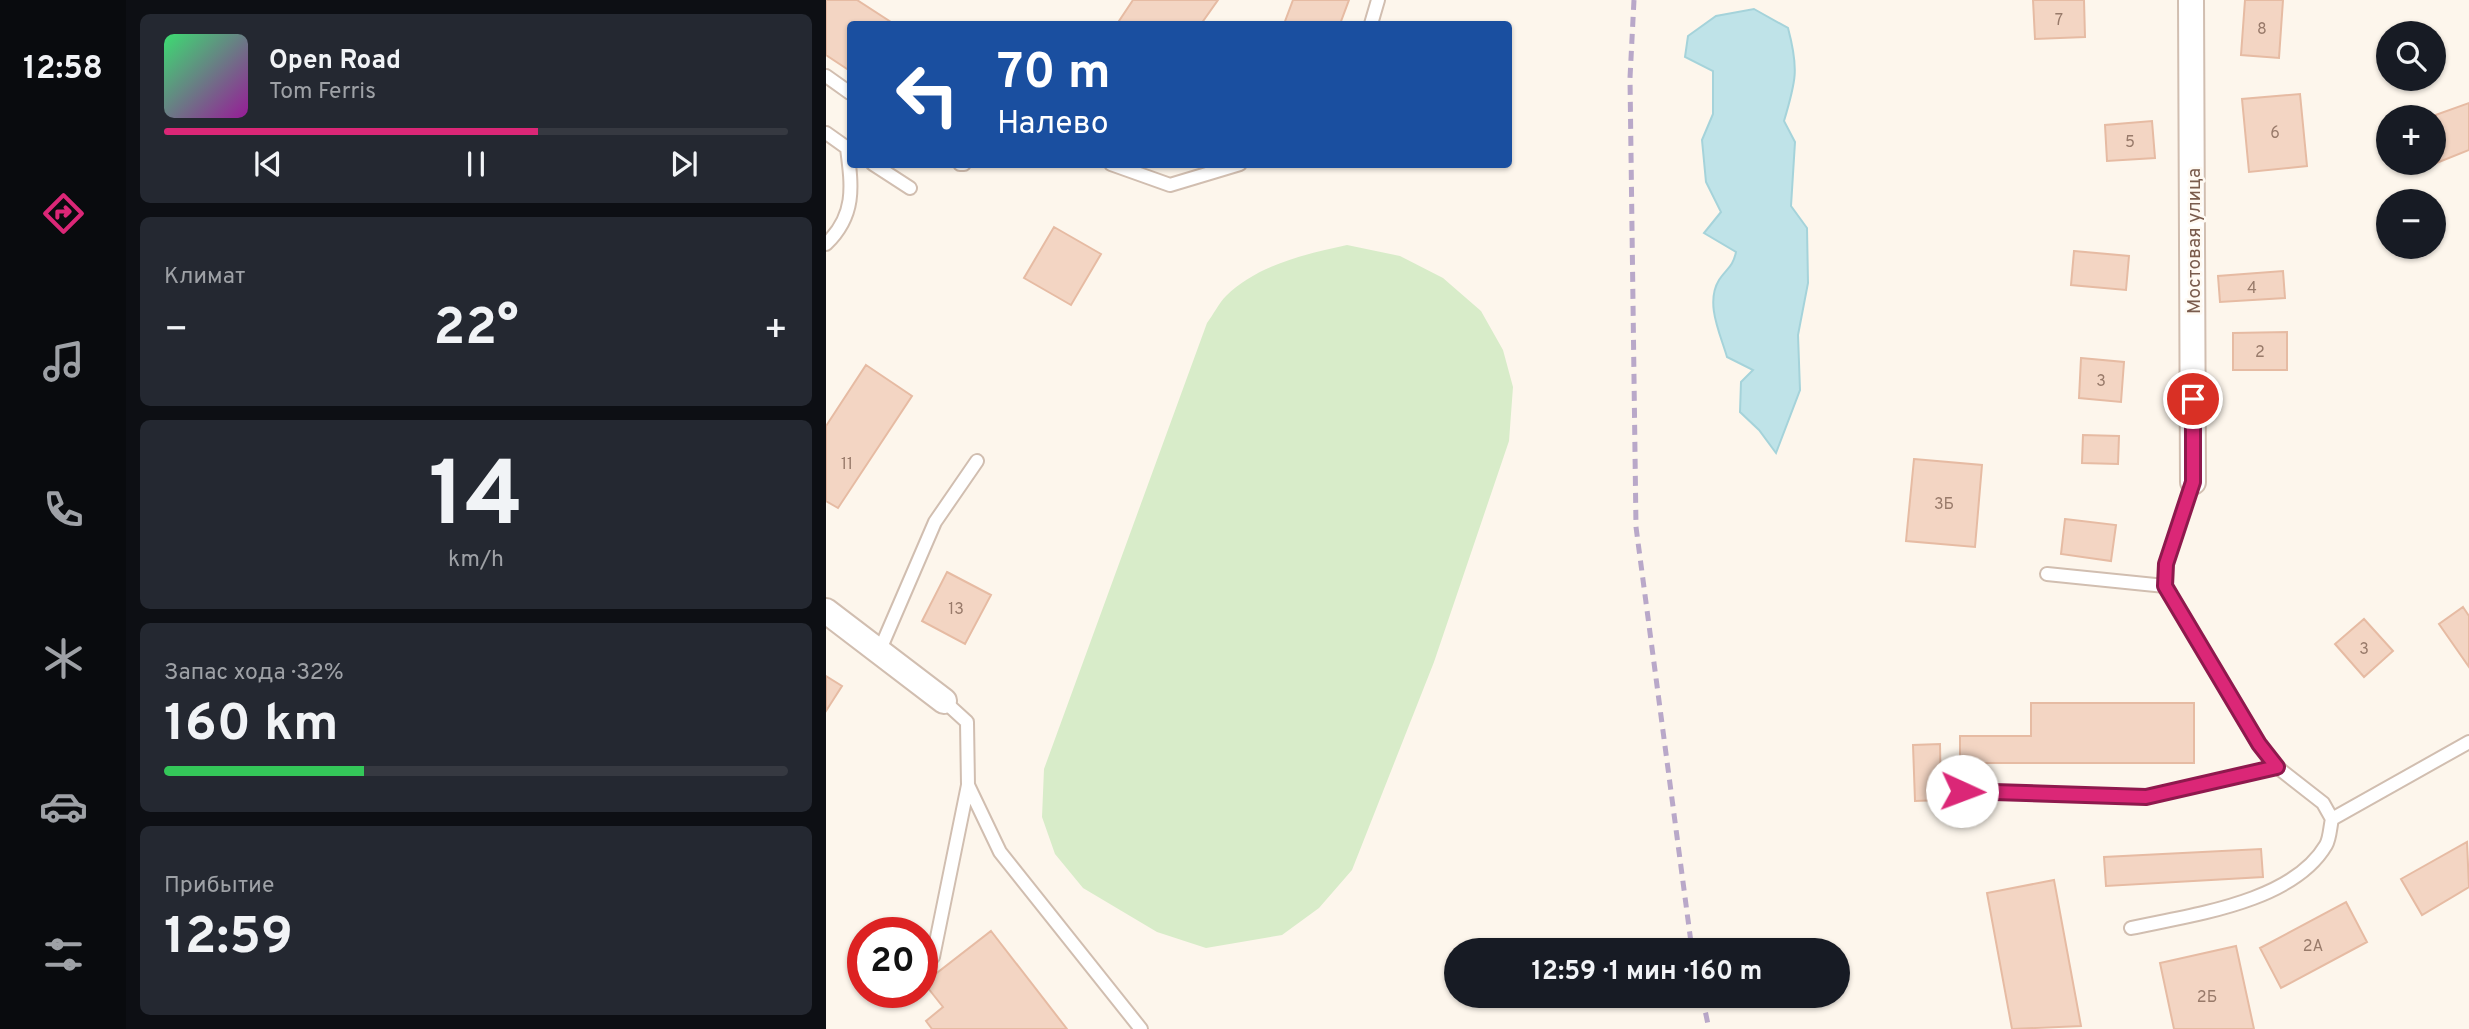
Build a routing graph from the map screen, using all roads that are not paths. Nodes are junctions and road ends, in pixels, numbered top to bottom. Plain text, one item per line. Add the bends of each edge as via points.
1 (1378, 0) edge
2 (2191, 0) edge
3 (1372, 21) edge
4 (826, 76) edge
5 (847, 91) edge
6 (826, 133) edge
7 (847, 148) edge
8 (850, 168) edge
9 (879, 168) edge
10 (1122, 168) edge
11 (1227, 168) edge
12 (911, 188) dead end
13 (826, 244) edge
14 (977, 461) dead end
15 (2193, 482) joint
16 (2047, 574) dead end
17 (2165, 586) junction
18 (826, 611) edge
19 (879, 652) junction
20 (944, 701) joint
21 (2469, 742) edge
22 (2277, 767) junction
23 (968, 785) junction
24 (1962, 791) dead end
25 (2332, 819) junction
26 (2131, 928) dead end
27 (938, 932) edge
28 (1141, 1029) edge

1 - 3 lane
2 - 15 street, Мостовая улица
4 - 5 lane
6 - 7 lane
8 - 13 lane via 849,209 841,230
9 - 12 lane
10 - 11 lane via 1170,185
14 - 19 lane via 935,522
15 - 17 lane via 2166,564
16 - 17 lane
17 - 22 lane
18 - 19 street
19 - 20 street
20 - 23 lane via 967,722
21 - 25 lane
22 - 24 lane via 2146,797
22 - 25 lane via 2323,803
23 - 27 lane
23 - 28 lane via 1000,852
25 - 26 lane via 2327,844 2310,865 2272,890 2237,905

